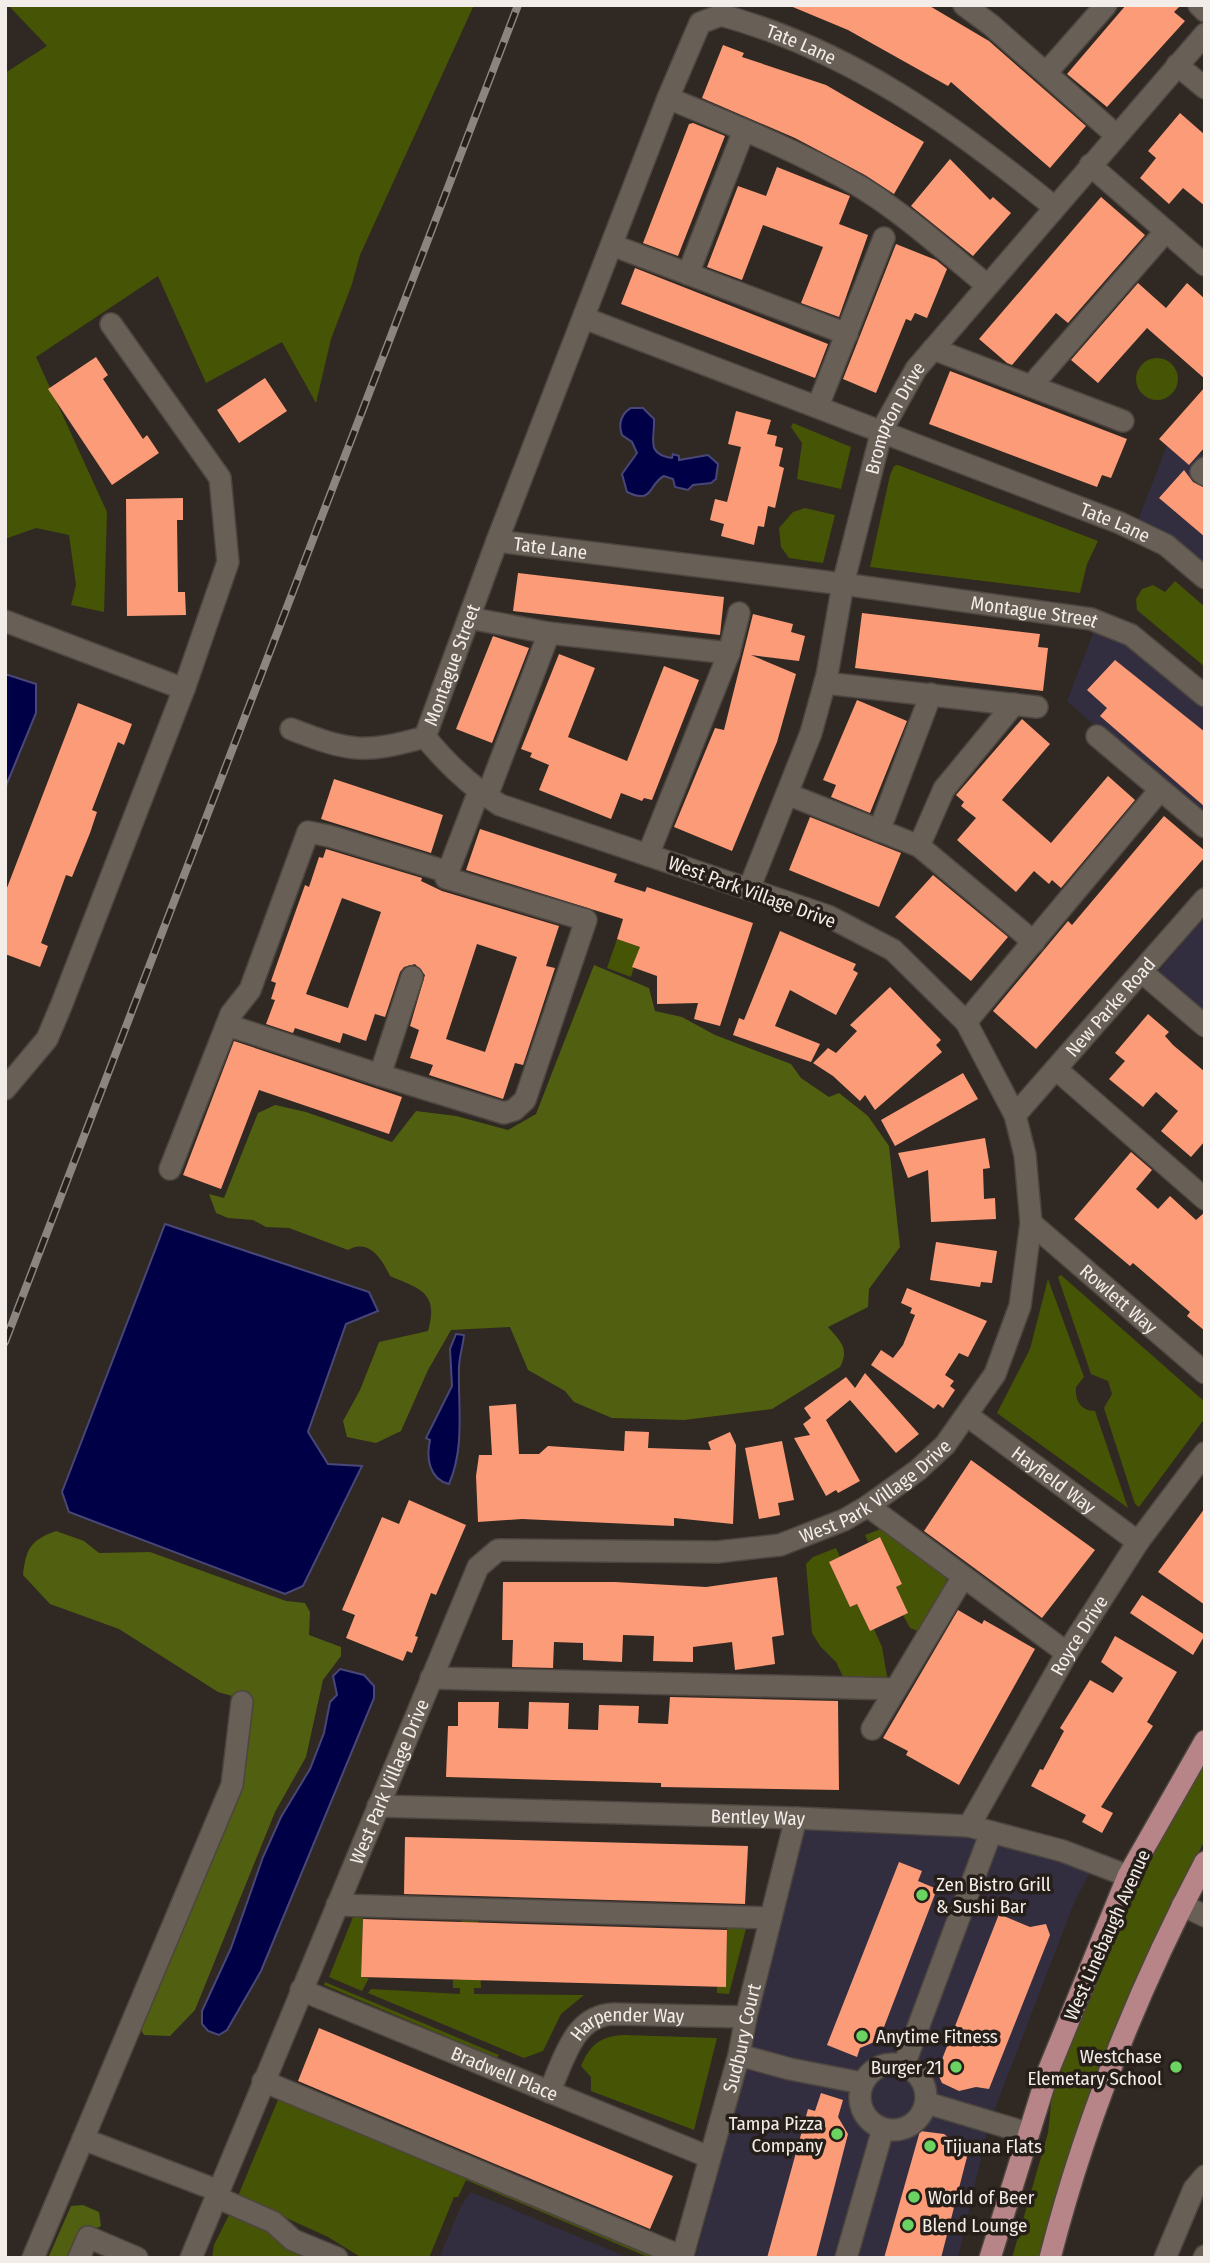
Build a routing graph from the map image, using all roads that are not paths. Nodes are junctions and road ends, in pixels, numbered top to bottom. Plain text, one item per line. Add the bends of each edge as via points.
1 (701, 5) edge
2 (964, 5) edge
3 (1088, 5) edge
4 (1105, 5) edge
5 (1199, 5) edge
6 (1205, 11) edge
7 (695, 32) junction
8 (1205, 33) edge
9 (1076, 38) junction
10 (1177, 65) junction
11 (1046, 73) junction
12 (1205, 89) edge
13 (668, 98) junction
14 (744, 130) junction
15 (1116, 135) junction
16 (1090, 165) junction
17 (1053, 206) junction
18 (1166, 230) junction
19 (884, 238) dead end
20 (612, 245) junction
21 (1205, 265) edge
22 (688, 274) junction
23 (987, 285) junction
24 (584, 318) junction
25 (111, 324) dead end
26 (847, 334) junction
27 (933, 349) junction
28 (1032, 384) junction
29 (818, 406) junction
30 (1123, 421) dead end
31 (882, 430) junction
32 (1205, 468) edge
33 (1205, 475) edge
34 (497, 541) junction
35 (1205, 578) edge
36 (843, 584) junction
37 (738, 613) dead end
38 (469, 618) junction
39 (5, 621) edge
40 (549, 633) junction
41 (729, 653) junction
42 (825, 683) junction
43 (184, 689) junction
44 (931, 694) junction
45 (1205, 696) edge
46 (1014, 704) junction
47 (1037, 707) dead end
48 (291, 729) dead end
49 (1097, 736) dead end
50 (425, 737) junction
51 (1160, 790) junction
52 (483, 794) junction
53 (787, 794) junction
54 (1205, 827) edge
55 (879, 831) junction
56 (919, 846) junction
57 (648, 855) junction
58 (448, 872) junction
59 (749, 889) junction
60 (1205, 899) edge
61 (1034, 942) junction
62 (1143, 972) junction
63 (412, 977) dead end
64 (966, 1021) junction
65 (227, 1025) junction
66 (1205, 1026) edge
67 (1056, 1069) junction
68 (380, 1075) junction
69 (7, 1085) edge
70 (1015, 1115) junction
71 (170, 1169) dead end
72 (1205, 1199) edge
73 (1031, 1223) junction
74 (1205, 1373) edge
75 (968, 1416) junction
76 (1205, 1453) edge
77 (868, 1506) junction
78 (1138, 1542) junction
79 (962, 1577) junction
80 (1068, 1653) junction
81 (431, 1678) junction
82 (895, 1689) junction
83 (242, 1702) dead end
84 (872, 1729) dead end
85 (1205, 1741) edge
86 (378, 1806) junction
87 (796, 1818) junction
88 (969, 1826) junction
89 (991, 1832) junction
90 (1205, 1862) edge
91 (1128, 1877) junction
92 (1182, 1905) junction
93 (337, 1906) junction
94 (1205, 1916) edge
95 (771, 1918) junction
96 (301, 1990) junction
97 (746, 2017) junction
98 (740, 2054) junction
99 (904, 2065) junction
100 (263, 2081) junction
101 (862, 2083) junction
102 (549, 2092) junction
103 (927, 2103) junction
104 (883, 2129) junction
105 (1027, 2133) junction
106 (83, 2139) junction
107 (709, 2157) junction
108 (1205, 2176) edge
109 (217, 2194) junction
110 (289, 2249) edge
111 (683, 2257) edge
112 (33, 2258) edge
113 (79, 2258) edge
114 (137, 2258) edge
115 (191, 2258) edge
116 (337, 2258) edge
117 (846, 2258) edge
118 (990, 2258) edge
119 (1050, 2258) edge
120 (1165, 2258) edge

1 - 7 street
2 - 11 street
3 - 9 street
4 - 9 street
5 - 6 street
7 - 13 street, Tate Lane
7 - 17 street, Tate Lane via 700,23 721,15 837,58 965,135
8 - 10 street, Brompton Drive
9 - 11 street
10 - 12 street
10 - 15 street, Brompton Drive
11 - 15 street
13 - 14 street
13 - 20 street, Tate Lane
14 - 22 street
14 - 23 street via 859,187 902,215
15 - 16 street, Brompton Drive
16 - 17 street, Brompton Drive
16 - 18 street
17 - 23 street, Brompton Drive
18 - 21 street
18 - 28 street
19 - 26 street
20 - 22 street
20 - 24 street, Tate Lane
22 - 26 street
23 - 27 street, Brompton Drive
24 - 29 street, Tate Lane
24 - 34 street, Tate Lane
25 - 43 street via 220,478 228,562
26 - 29 street
27 - 28 street
27 - 31 street, Brompton Drive via 916,369
28 - 30 street
29 - 31 street, Tate Lane
31 - 35 street, Tate Lane via 1142,532 1166,545
31 - 36 street, Brompton Drive
32 - 33 street via 1201,472
34 - 36 street, Tate Lane
34 - 38 street, Montague Street
36 - 42 street, Brompton Drive
36 - 45 street, Montague Street via 1091,619 1131,635
37 - 41 street
38 - 40 street
38 - 50 street, Montague Street
39 - 43 street
40 - 41 street
40 - 52 street
41 - 57 street
42 - 44 street
42 - 53 street, Brompton Drive
43 - 69 street via 47,1039
44 - 46 street
44 - 55 street
46 - 47 street
46 - 56 street via 944,789
48 - 50 street, Montague Street via 341,748 384,748
49 - 51 street
50 - 52 street, West Park Village Drive via 447,764
51 - 54 street
51 - 61 street
52 - 57 street, West Park Village Drive via 500,805
52 - 58 street
53 - 55 street
53 - 59 street, Brompton Drive
55 - 56 street
56 - 61 street
57 - 59 street, West Park Village Drive
58 - 65 street via 308,832 250,990
58 - 68 street via 446,878 586,920 524,1100 514,1110 504,1114
59 - 64 street, West Park Village Drive via 828,916 893,950
60 - 62 street, New Parke Road
61 - 64 street
62 - 66 street
62 - 67 street, New Parke Road
63 - 68 street
64 - 70 street, West Park Village Drive
65 - 68 street
65 - 71 street
67 - 70 street, New Parke Road
67 - 72 street
70 - 73 street, West Park Village Drive via 1025,1155
73 - 74 street, Rowlett Way
73 - 75 street, West Park Village Drive via 1020,1306 1009,1341 995,1374
75 - 77 street, West Park Village Drive via 918,1470
75 - 78 street, Hayfield Way
76 - 78 street, Royce Drive
77 - 79 street
77 - 81 street, West Park Village Drive via 780,1545 717,1552 498,1550 478,1567
78 - 80 street, Royce Drive
79 - 80 street
79 - 82 street
80 - 88 street, Royce Drive
81 - 82 street
81 - 86 street, West Park Village Drive
82 - 84 street
83 - 106 street via 232,1784
85 - 91 main road, West Linebaugh Avenue
86 - 87 street, Bentley Way
86 - 93 street, West Park Village Drive
87 - 88 street, Bentley Way
87 - 95 street, Sudbury Court
88 - 89 street, Bentley Way
89 - 91 street, Bentley Way via 1063,1851
89 - 99 street
90 - 92 main road
91 - 105 main road, West Linebaugh Avenue
92 - 94 street
92 - 119 main road via 1113,2065 1067,2191
93 - 95 street
93 - 96 street, West Park Village Drive
95 - 97 street, Sudbury Court
96 - 100 street, West Park Village Drive
96 - 102 street, Bradwell Place
97 - 98 street, Sudbury Court
97 - 102 street, Harpender Way via 614,2014 593,2018 581,2025
98 - 101 street
98 - 107 street, Sudbury Court
99 - 101 street via 880,2066
99 - 103 street via 923,2080
100 - 109 street, West Park Village Drive
100 - 111 street
101 - 104 street via 863,2111
102 - 107 street, Bradwell Place
103 - 104 street via 912,2125
103 - 105 street
104 - 117 street
105 - 118 main road, West Linebaugh Avenue
106 - 109 street
106 - 112 street
107 - 111 street, Sudbury Court
108 - 120 street via 1194,2189
109 - 110 street via 272,2222
109 - 115 street, West Park Village Drive
110 - 116 street
113 - 114 street via 88,2237

